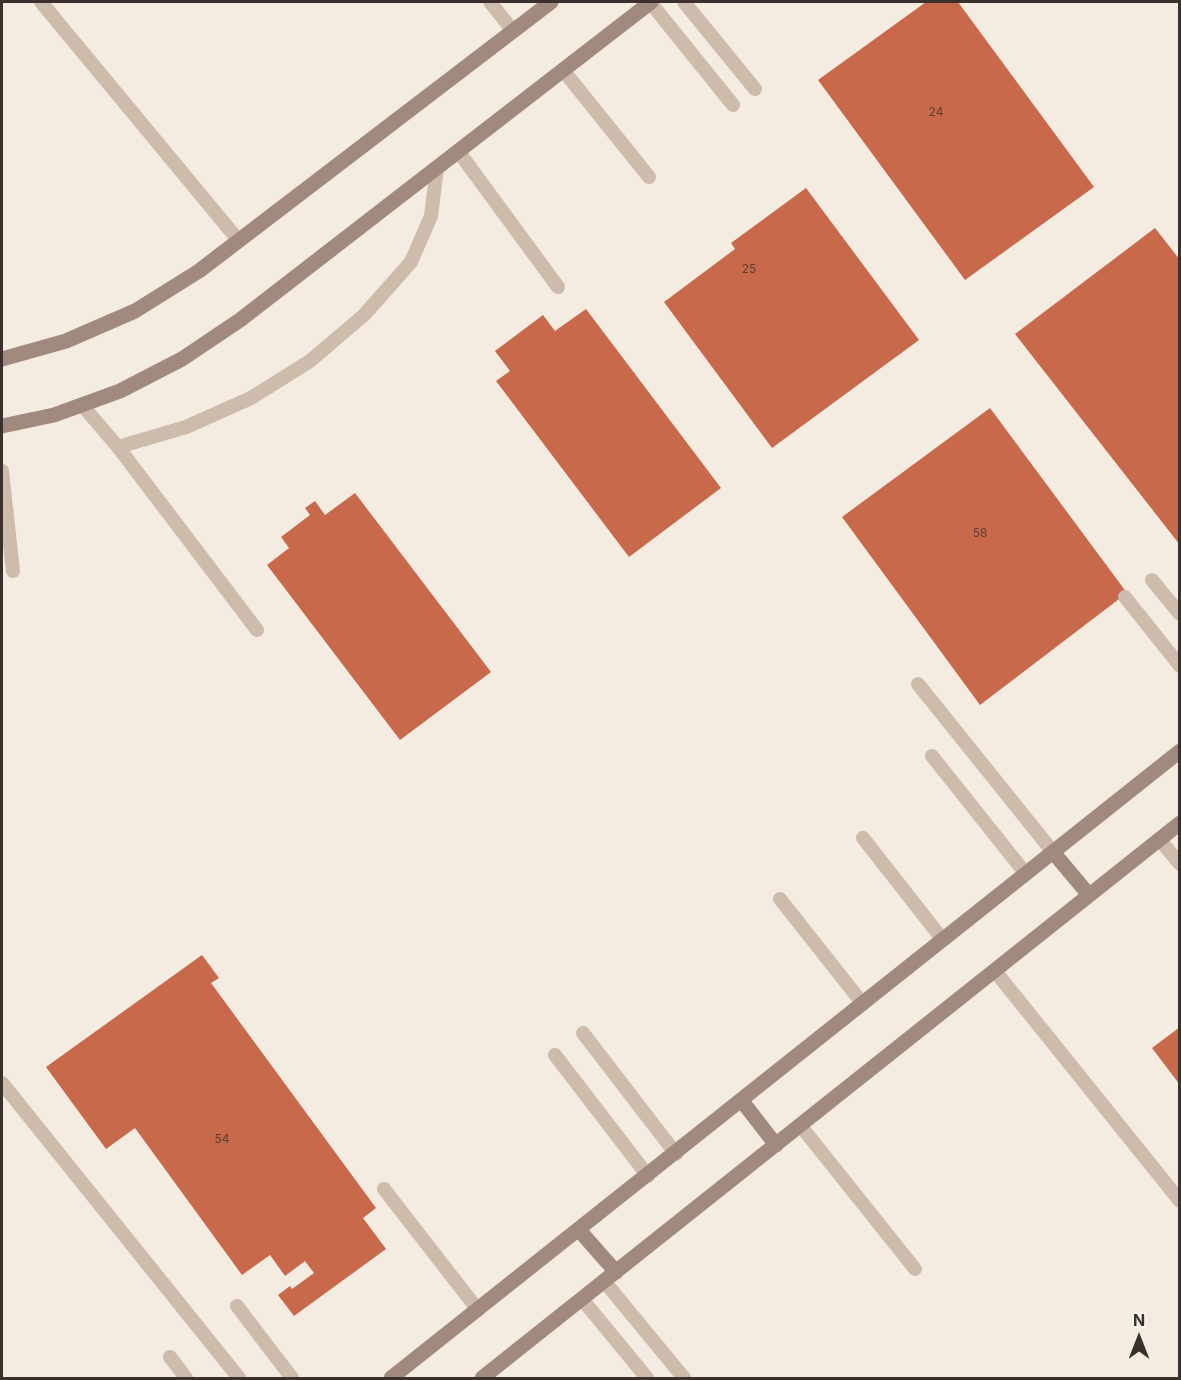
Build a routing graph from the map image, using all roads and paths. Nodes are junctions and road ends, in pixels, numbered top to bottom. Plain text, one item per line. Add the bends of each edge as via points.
1 (41, 2) edge
2 (490, 2) edge
3 (551, 2) edge
4 (650, 2) edge
5 (684, 2) edge
6 (513, 31) junction
7 (562, 70) junction
8 (755, 89) dead end
9 (733, 105) dead end
10 (458, 151) junction
11 (436, 168) junction
12 (649, 177) dead end
13 (239, 241) junction
14 (558, 287) dead end
15 (2, 359) edge
16 (82, 405) junction
17 (2, 426) edge
18 (118, 447) junction
19 (2, 471) edge
20 (13, 571) dead end
21 (1152, 580) dead end
22 (1125, 597) dead end
23 (1179, 614) edge
24 (257, 630) dead end
25 (1179, 666) edge
26 (918, 684) dead end
27 (1179, 752) edge
28 (932, 756) dead end
29 (1179, 822) edge
30 (863, 838) dead end
31 (1159, 839) junction
32 (1053, 852) junction
33 (1179, 864) edge
34 (1026, 874) junction
35 (1089, 895) junction
36 (780, 899) dead end
37 (943, 940) junction
38 (995, 970) junction
39 (863, 1004) junction
40 (583, 1033) dead end
41 (555, 1055) dead end
42 (2, 1083) edge
43 (742, 1101) junction
44 (800, 1125) junction
45 (776, 1144) junction
46 (676, 1154) junction
47 (648, 1176) junction
48 (384, 1189) dead end
49 (1179, 1201) edge
50 (579, 1230) junction
51 (915, 1269) dead end
52 (610, 1277) junction
53 (582, 1299) junction
54 (237, 1306) dead end
55 (478, 1310) junction
56 (170, 1357) dead end
57 (186, 1378) edge
58 (238, 1378) edge
59 (292, 1378) edge
60 (391, 1378) edge
61 (482, 1378) edge
62 (647, 1378) edge
63 (684, 1378) edge

1 - 13 lane
2 - 6 lane
3 - 6 street
4 - 7 street
4 - 9 lane
5 - 8 lane
6 - 13 street
7 - 10 street
7 - 12 lane
10 - 11 street
10 - 14 lane
11 - 16 street via 240,320 183,359 120,391
11 - 18 lane via 431,216 411,262 364,315 310,361 251,399 186,427
13 - 15 street via 135,311 66,341
16 - 17 street
16 - 18 lane
18 - 24 lane
19 - 20 lane
21 - 23 lane
22 - 25 lane
26 - 32 lane
27 - 32 street
28 - 34 lane
29 - 31 street
30 - 37 lane
31 - 33 lane
31 - 35 street
32 - 34 street
32 - 35 street
34 - 37 street
35 - 38 street
36 - 39 lane
37 - 39 street
38 - 44 street
38 - 49 lane
39 - 43 street
40 - 46 lane
41 - 47 lane
42 - 58 lane
43 - 45 street
43 - 46 street
44 - 45 street
44 - 51 lane
45 - 52 street
46 - 47 street
47 - 50 street
48 - 55 lane
50 - 52 street
50 - 55 street
52 - 53 street
52 - 63 lane
53 - 61 street
53 - 62 lane
54 - 59 lane
55 - 60 street
56 - 57 lane

